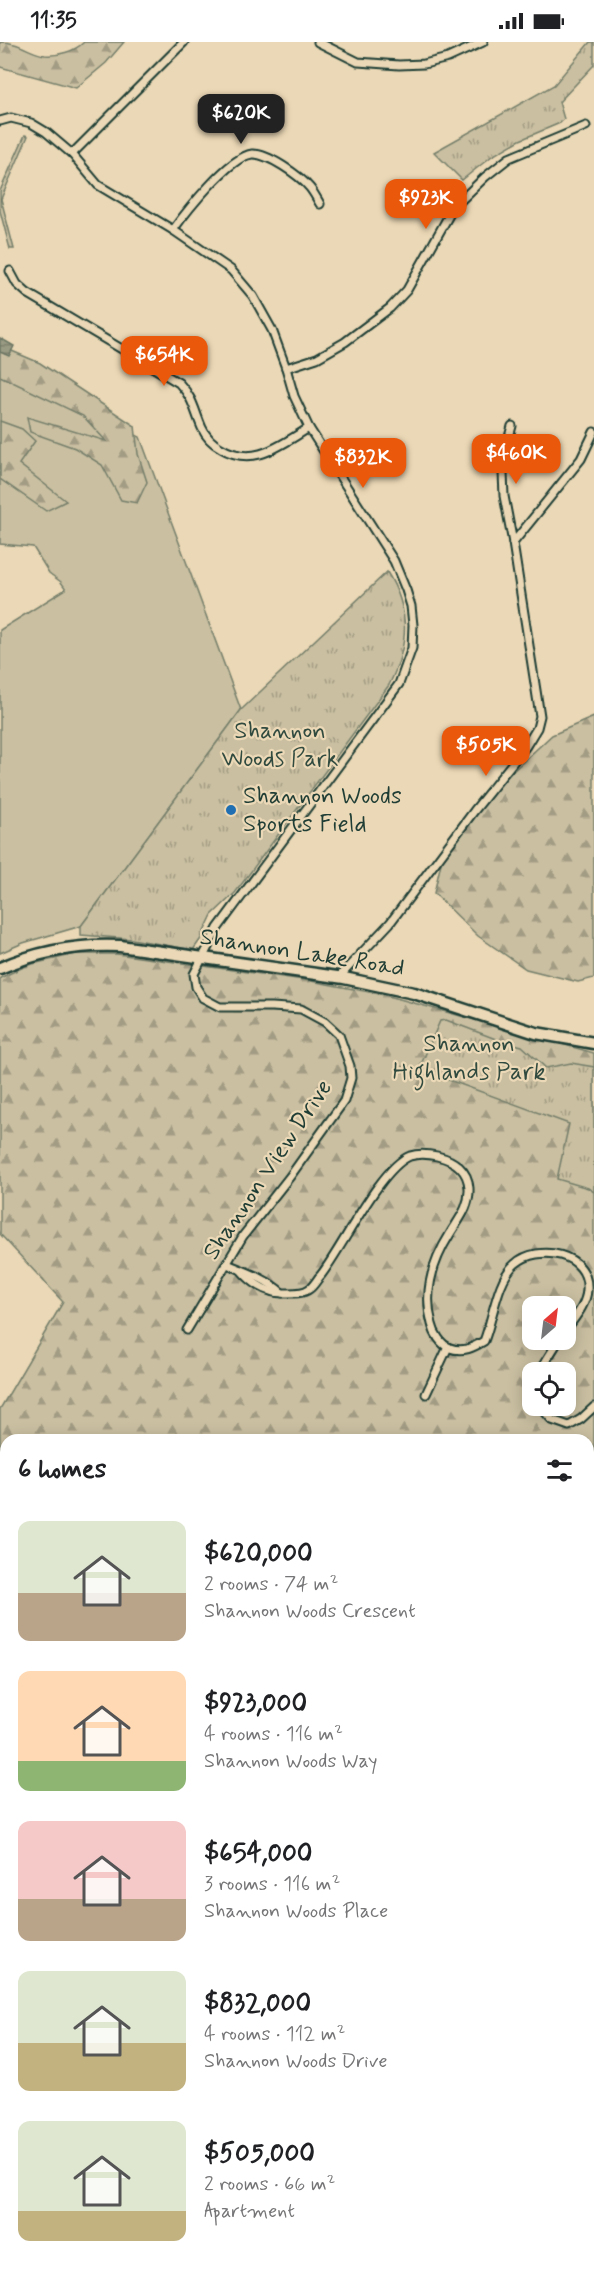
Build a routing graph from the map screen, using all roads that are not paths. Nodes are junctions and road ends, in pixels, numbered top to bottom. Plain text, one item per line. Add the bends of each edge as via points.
1 (184, 42) edge
2 (318, 42) edge
3 (483, 42) edge
4 (0, 121) edge
5 (585, 126) dead end
6 (72, 154) junction
7 (320, 204) dead end
8 (173, 230) junction
9 (10, 271) dead end
10 (286, 368) junction
11 (513, 426) dead end
12 (309, 428) junction
13 (594, 432) edge
14 (513, 543) junction
15 (203, 959) junction
16 (0, 968) edge
17 (339, 977) junction
18 (594, 1042) edge
19 (227, 1264) junction
20 (591, 1283) edge
21 (576, 1316) edge
22 (186, 1330) dead end
23 (448, 1347) junction
24 (426, 1394) dead end
25 (594, 1407) edge
26 (549, 1416) edge

1 - 6 street
2 - 3 street via 358,62 399,65 448,58
4 - 6 street via 11,118 30,123
5 - 10 street via 509,158 485,177 453,208 407,290 390,308 327,353
6 - 8 street via 98,185
7 - 8 street via 310,188 280,164 251,154 223,173
8 - 10 street via 231,270 253,296 272,330
9 - 12 street via 27,294 179,383 189,393 208,438 229,453 256,456
10 - 12 street
11 - 14 street via 503,473
12 - 15 street via 394,561 411,606 412,648 399,684 218,928
13 - 14 street via 581,459
14 - 17 street via 540,716 537,728 390,923
15 - 16 main road, Shannon Lake Road via 97,945 44,952
15 - 17 main road, Shannon Lake Road
15 - 19 street, Shannon View Drive via 194,974 203,998 219,1007 301,1009 339,1035 351,1078 344,1101 243,1236
17 - 18 main road, Shannon Lake Road via 414,993 536,1033
19 - 22 street, Shannon View Drive
19 - 23 street via 272,1293 309,1290 391,1171 409,1156 425,1153 444,1158 459,1165 469,1187 468,1202 429,1282 434,1331
20 - 21 street
20 - 23 street via 582,1269 556,1252 529,1255 514,1264 505,1276 484,1341 471,1348
23 - 24 street
25 - 26 street via 568,1425

